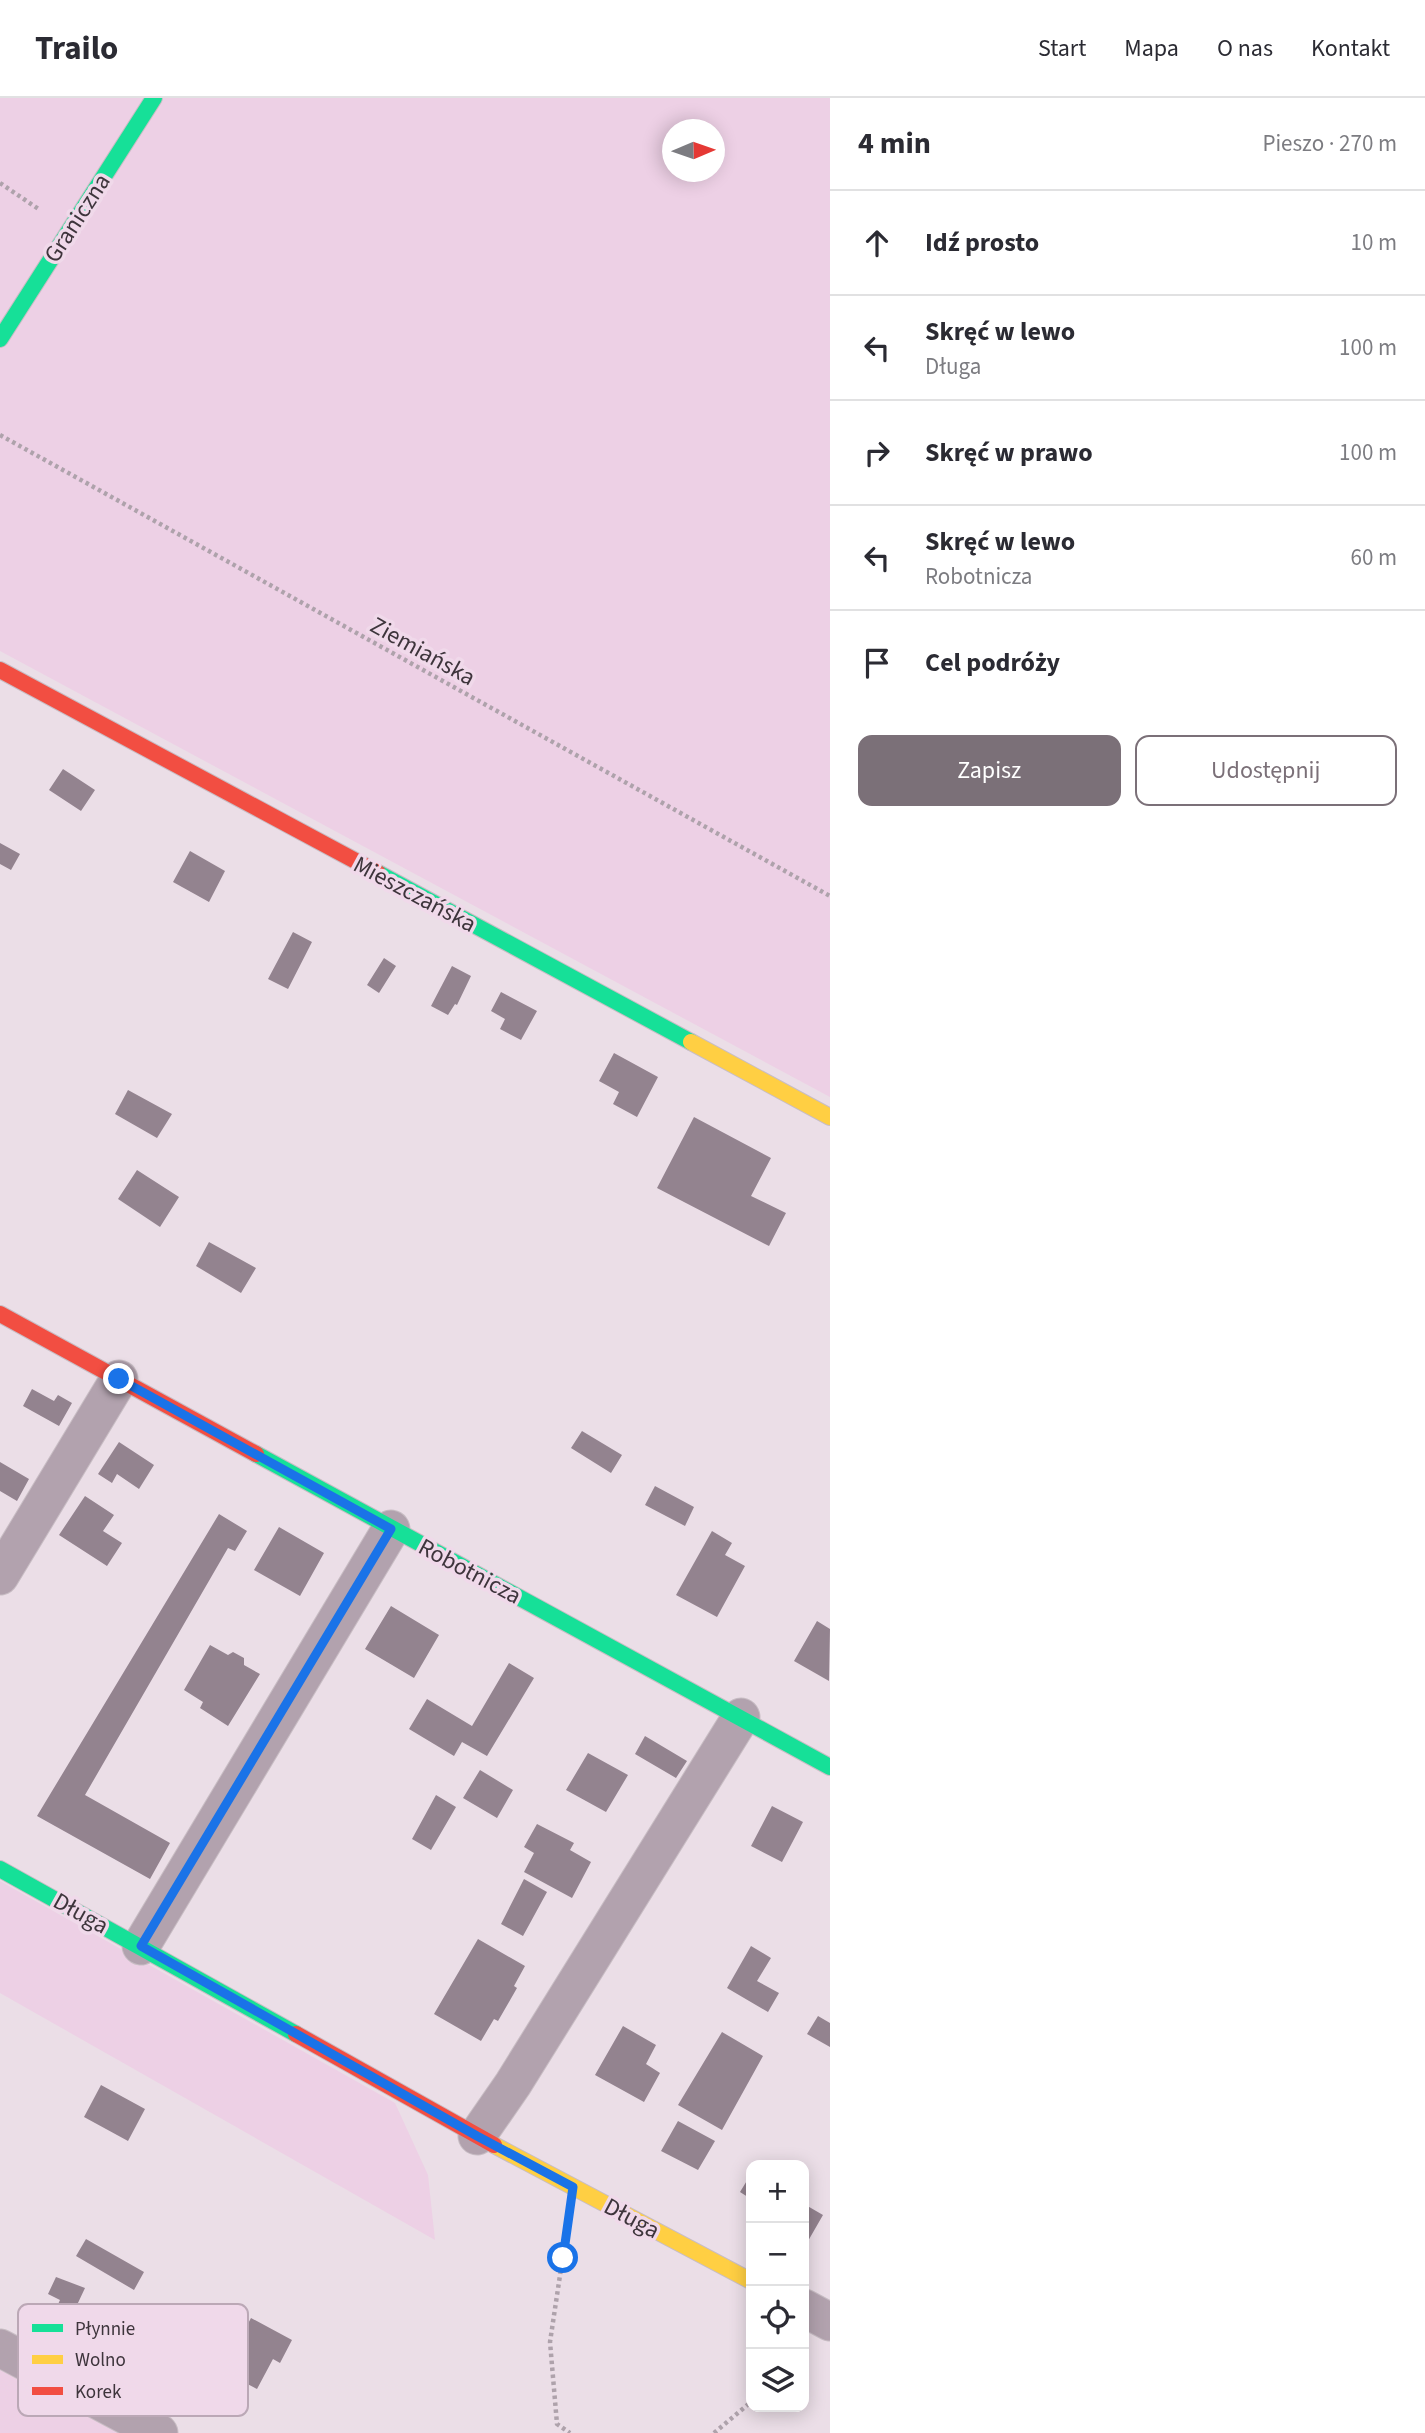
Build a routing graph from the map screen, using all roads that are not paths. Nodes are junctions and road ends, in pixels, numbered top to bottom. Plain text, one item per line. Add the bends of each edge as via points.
1 (155, 98) edge
2 (0, 339) edge
3 (0, 670) edge
4 (830, 1117) edge
5 (0, 1314) edge
6 (119, 1379) junction
7 (391, 1529) junction
8 (0, 1576) edge
9 (741, 1717) junction
10 (830, 1767) edge
11 (0, 1869) edge
12 (141, 1946) junction
13 (477, 2136) junction
14 (746, 2278) edge
15 (809, 2311) edge
16 (830, 2322) edge
17 (0, 2348) edge
18 (18, 2358) edge
19 (127, 2416) edge
20 (159, 2433) edge

1 - 2 street, Graniczna
3 - 4 street, Mieszczańska
5 - 6 street, Robotnicza
6 - 7 street, Robotnicza
6 - 8 street
7 - 9 street, Robotnicza
7 - 12 street
9 - 10 street, Robotnicza
9 - 13 street
11 - 12 street, Długa
12 - 13 street, Długa
13 - 14 street, Długa
15 - 16 street
17 - 18 street
19 - 20 street

